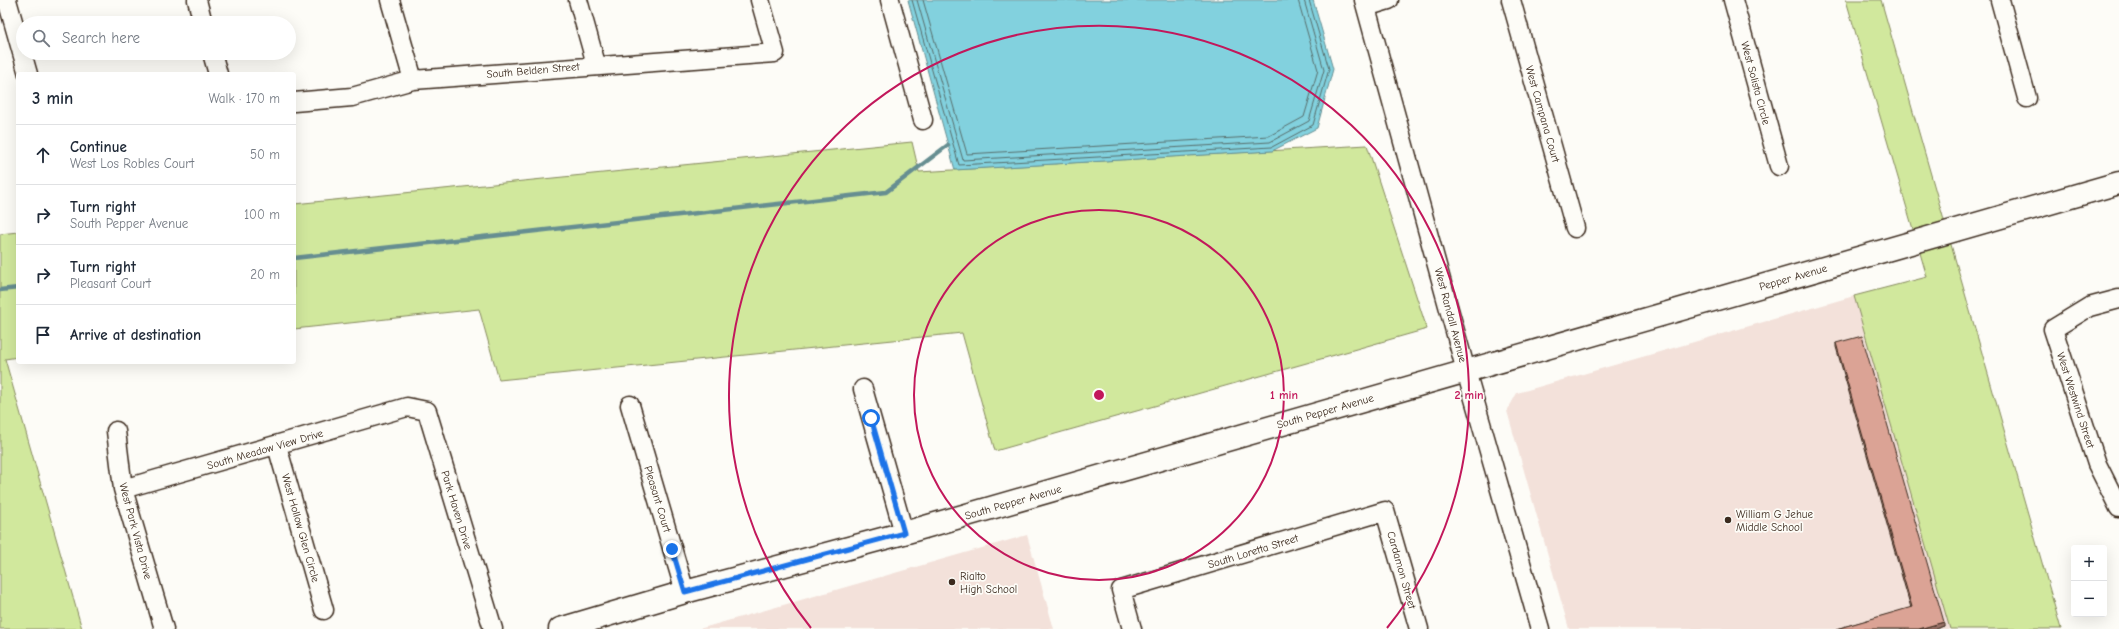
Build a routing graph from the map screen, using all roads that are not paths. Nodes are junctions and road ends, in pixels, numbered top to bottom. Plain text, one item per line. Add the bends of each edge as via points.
1 (7, 0) edge
2 (197, 0) edge
3 (390, 0) edge
4 (578, 0) edge
5 (760, 0) edge
6 (890, 0) edge
7 (1389, 0) edge
8 (1511, 0) edge
9 (1733, 0) edge
10 (2000, 0) edge
11 (1365, 3) edge
12 (201, 16) edge
13 (16, 32) edge
14 (24, 60) edge
15 (214, 60) edge
16 (596, 64) junction
17 (27, 72) edge
18 (217, 72) edge
19 (413, 80) junction
20 (2027, 98) dead end
21 (296, 102) edge
22 (923, 120) dead end
23 (1779, 166) dead end
24 (2119, 183) edge
25 (1575, 228) dead end
26 (2119, 299) edge
27 (1466, 370) junction
28 (863, 388) dead end
29 (630, 405) dead end
30 (407, 407) joint
31 (116, 431) dead end
32 (277, 446) junction
33 (123, 489) junction
34 (2119, 508) edge
35 (1385, 511) joint
36 (904, 533) junction
37 (685, 592) junction
38 (324, 610) dead end
39 (164, 629) edge
40 (493, 629) edge
41 (560, 629) edge
42 (1132, 629) edge
43 (1419, 629) edge
44 (1540, 629) edge

1 - 13 street
2 - 12 street
3 - 19 street
4 - 16 street
5 - 16 street, South Belden Street via 775,53
6 - 22 street
7 - 11 street
8 - 25 street, West Campana Court
9 - 23 street, West Solista Circle
10 - 20 street
11 - 27 street, West Randall Avenue
14 - 17 street
15 - 18 street
16 - 19 street, South Belden Street
19 - 21 street, South Belden Street via 352,97
24 - 27 main road, Pepper Avenue
26 - 34 street, West Westwind Street via 2089,307 2053,329 2097,464
27 - 36 main road, South Pepper Avenue
27 - 44 street, West Randall Avenue
28 - 36 street
29 - 37 street, Pleasant Court
30 - 32 street, South Meadow View Drive
30 - 40 street, Park Haven Drive via 427,411
31 - 33 street, West Park Vista Drive
32 - 33 street, South Meadow View Drive
32 - 38 street, West Hollow Glen Circle
33 - 39 street, West Park Vista Drive
35 - 42 street, South Loretta Street via 1121,590
35 - 43 street, Cardamon Street
36 - 37 main road, South Pepper Avenue
37 - 41 main road, South Pepper Avenue

